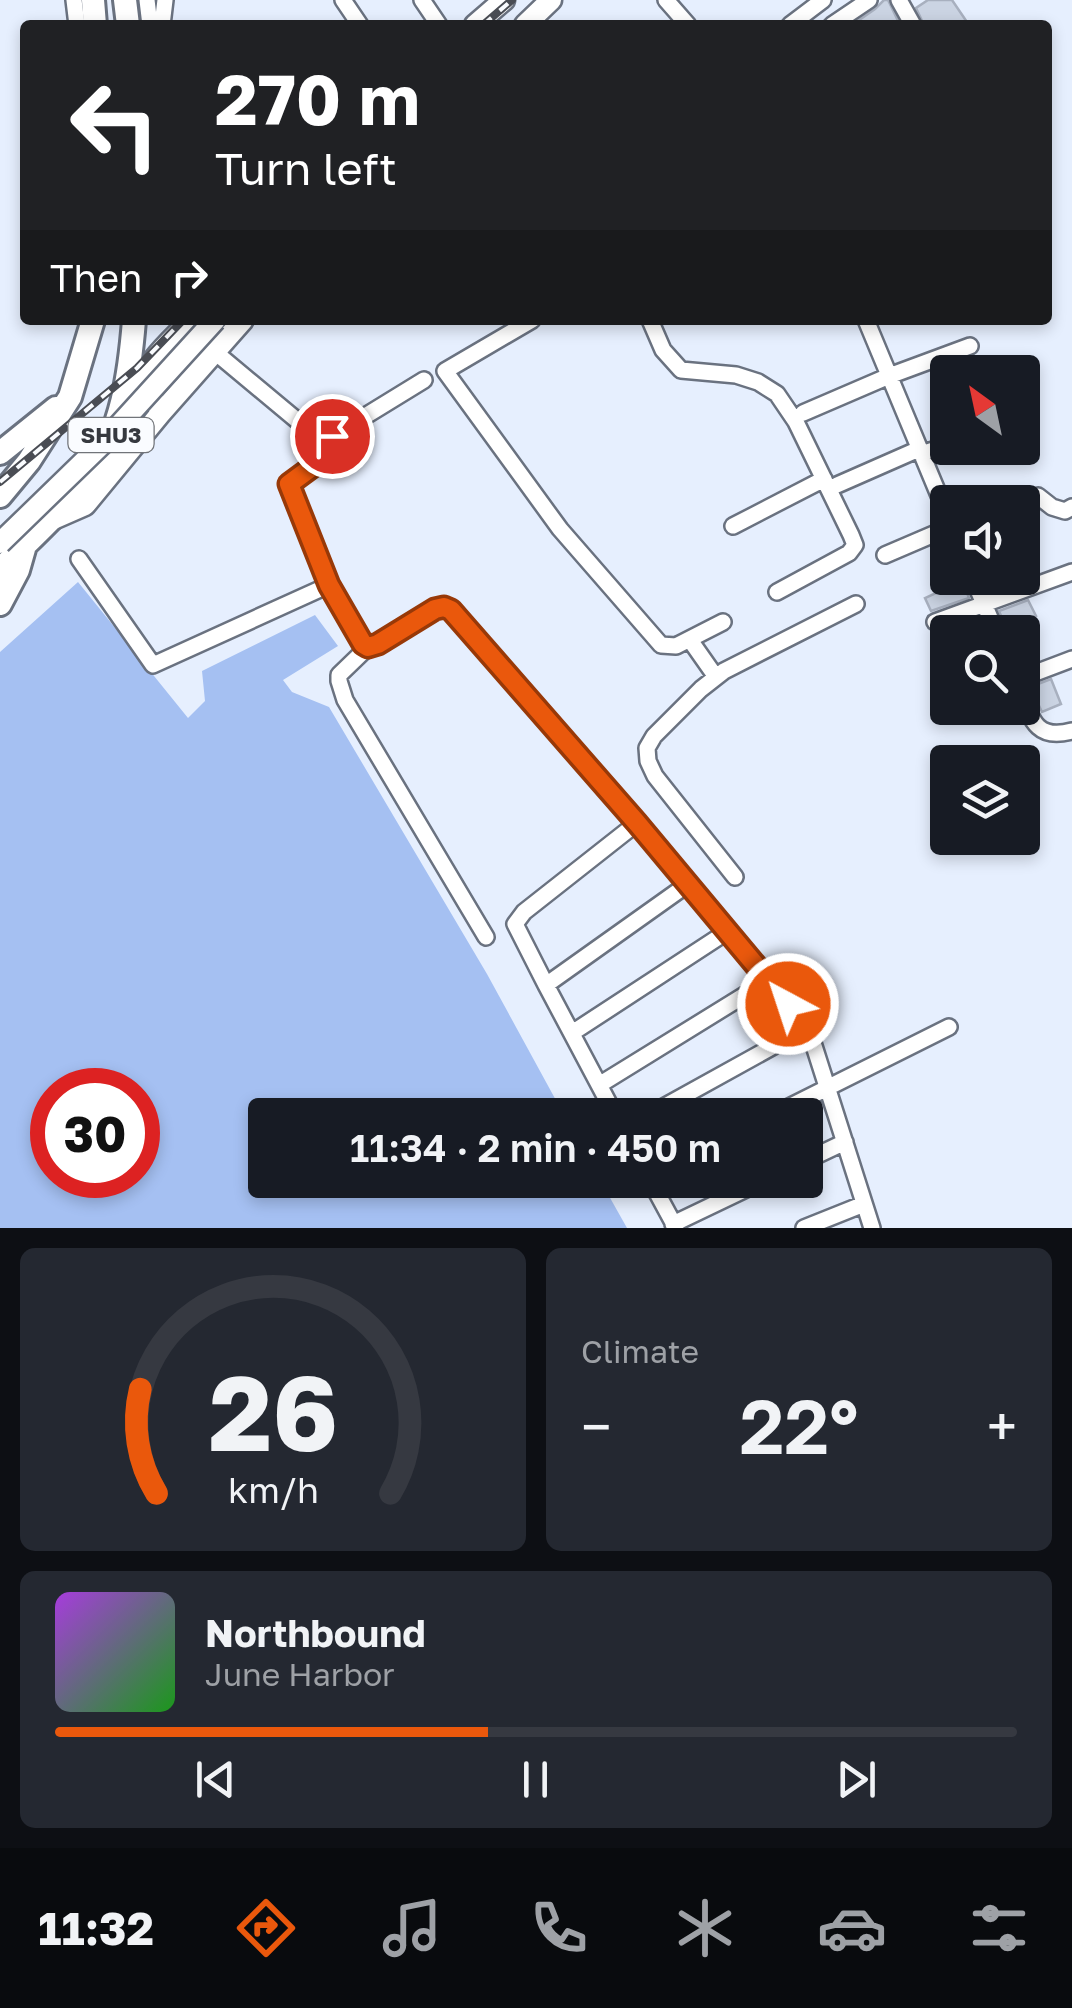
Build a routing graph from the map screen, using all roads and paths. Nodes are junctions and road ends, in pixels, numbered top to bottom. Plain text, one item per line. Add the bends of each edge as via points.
1 (522, 0) edge
2 (551, 0) edge
3 (823, 0) edge
4 (870, 0) edge
5 (488, 13) edge
6 (530, 20) edge
7 (797, 20) edge
8 (840, 20) edge
9 (92, 325) edge
10 (133, 325) edge
11 (187, 325) edge
12 (210, 325) edge
13 (239, 325) edge
14 (523, 325) edge
15 (652, 325) edge
16 (868, 325) edge
17 (970, 346) dead end
18 (215, 352) junction
19 (889, 376) junction
20 (424, 380) dead end
21 (70, 398) junction
22 (162, 411) junction
23 (803, 413) dead end
24 (323, 442) junction
25 (930, 449) edge
26 (920, 452) junction
27 (0, 453) edge
28 (831, 482) junction
29 (934, 485) edge
30 (0, 496) edge
31 (1040, 498) edge
32 (1072, 507) edge
33 (47, 522) junction
34 (733, 526) dead end
35 (930, 536) edge
36 (0, 543) edge
37 (24, 545) junction
38 (886, 555) dead end
39 (79, 559) dead end
40 (0, 570) edge
41 (1072, 572) edge
42 (329, 585) junction
43 (777, 592) dead end
44 (980, 595) edge
45 (0, 604) edge
46 (856, 604) dead end
47 (984, 604) junction
48 (954, 615) edge
49 (989, 615) edge
50 (723, 622) dead end
51 (690, 640) junction
52 (368, 647) junction
53 (1072, 659) edge
54 (1040, 671) edge
55 (716, 677) junction
56 (1036, 725) edge
57 (1072, 731) edge
58 (637, 823) junction
59 (735, 877) dead end
60 (688, 884) junction
61 (728, 931) junction
62 (486, 937) dead end
63 (769, 980) junction
64 (546, 985) junction
65 (808, 1027) junction
66 (949, 1027) dead end
67 (572, 1034) junction
68 (599, 1085) junction
69 (827, 1087) junction
70 (606, 1098) edge
71 (680, 1098) edge
72 (806, 1098) edge
73 (845, 1142) junction
74 (823, 1152) edge
75 (659, 1198) edge
76 (729, 1198) edge
77 (864, 1204) junction
78 (674, 1226) edge
79 (804, 1228) edge
80 (872, 1228) edge

1 - 5 main road
2 - 6 main road
3 - 7 street
4 - 8 street
9 - 21 highway
10 - 33 highway via 128,378 111,436 93,472
11 - 22 main road via 142,381
12 - 36 main road, SHU3, bridge via 103,444
13 - 18 main road, SHU3
14 - 51 street via 445,371 560,528 661,646
15 - 28 street via 681,370 736,375 777,394
16 - 19 street
17 - 19 street
18 - 22 main road, SHU3
18 - 24 street
19 - 23 street
19 - 26 street
20 - 24 street
21 - 27 highway
21 - 30 highway
22 - 33 main road, SHU3 via 85,504
24 - 42 street via 327,456 289,484
25 - 26 street
26 - 28 street
26 - 29 street
28 - 34 street
28 - 43 street via 854,550
31 - 32 street via 1065,512
33 - 37 highway
35 - 38 street
37 - 40 highway
37 - 45 highway
39 - 42 street via 153,665
41 - 47 street
42 - 52 street
44 - 47 street
46 - 55 street
47 - 48 street
47 - 49 street
50 - 51 street
51 - 55 street
52 - 58 street via 435,609 451,610
52 - 62 street via 339,674 345,700
53 - 54 street
55 - 59 street via 654,736 648,761
56 - 57 street via 1050,734
58 - 60 street
58 - 64 street via 516,924
60 - 61 street
60 - 64 street
61 - 63 street
61 - 67 street
63 - 65 street
63 - 68 street
64 - 67 street
65 - 69 street
65 - 71 street
66 - 69 street
67 - 68 street
68 - 70 street
69 - 72 street
69 - 73 street
73 - 74 street
73 - 77 street
75 - 78 street
76 - 78 street
77 - 79 street
77 - 80 street

